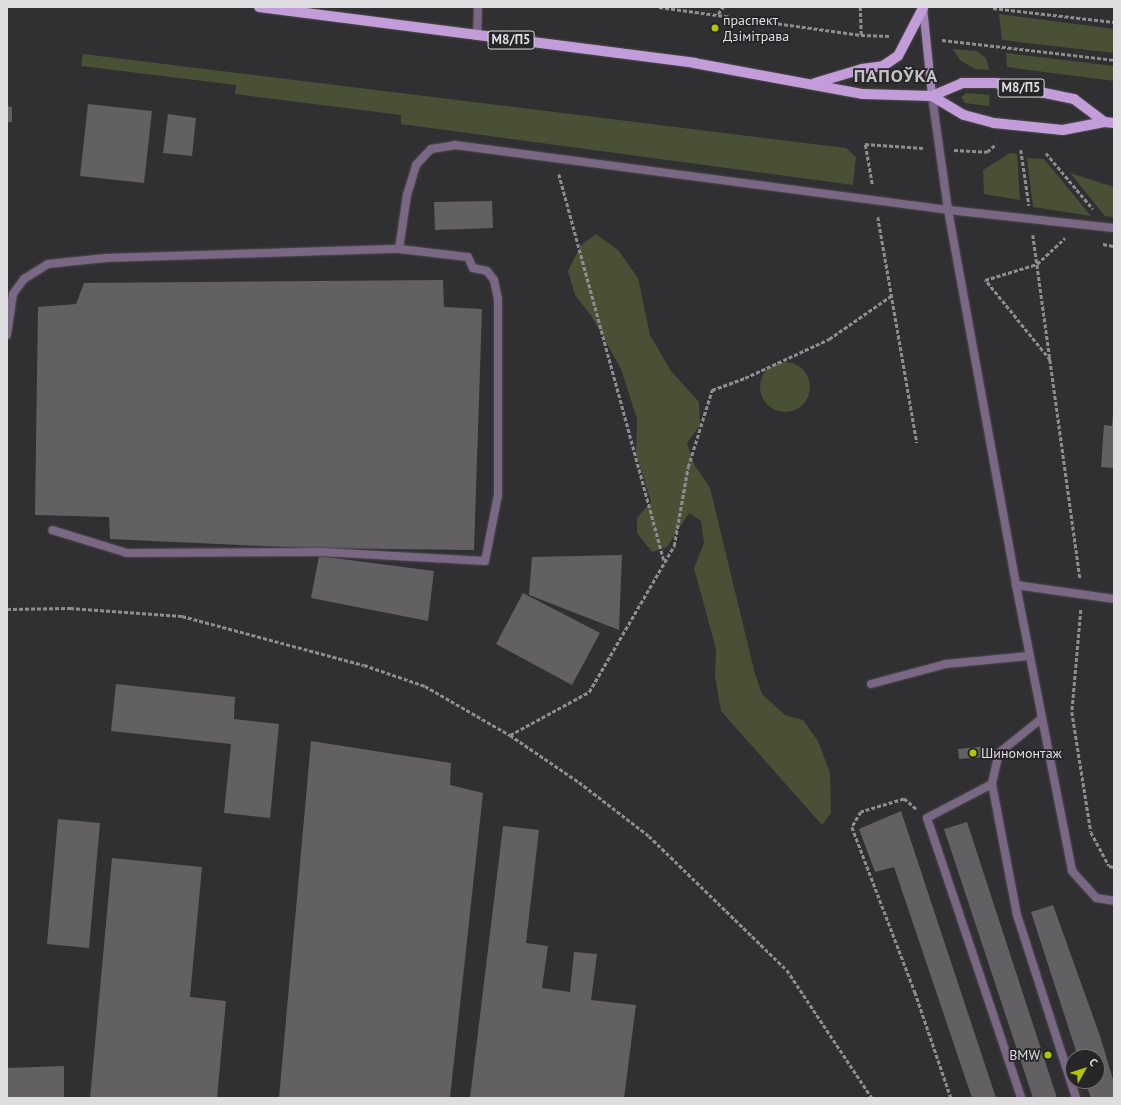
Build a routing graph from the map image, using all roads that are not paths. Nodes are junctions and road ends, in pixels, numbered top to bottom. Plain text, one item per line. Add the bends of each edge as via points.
1 (259, 7) edge
2 (478, 7) edge
3 (923, 8) edge
4 (477, 36) junction
5 (813, 84) junction
6 (932, 96) junction
7 (1109, 122) edge
8 (948, 210) junction
9 (1111, 228) edge
10 (399, 249) junction
11 (7, 335) edge
12 (52, 530) dead end
13 (1016, 585) junction
14 (1114, 599) edge
15 (1029, 656) junction
16 (871, 684) dead end
17 (1041, 719) junction
18 (992, 784) junction
19 (1114, 901) edge
20 (1021, 1098) edge
21 (1076, 1098) edge

1 - 4 main road, М8/П5
2 - 4 street
3 - 5 main road via 898,56 883,66 862,69
3 - 6 main road
4 - 5 main road, М8/П5 via 694,63
5 - 6 main road, М8/П5 via 863,94
6 - 7 main road via 964,115 994,123 1063,130
6 - 7 main road, М8/П5 via 962,83 996,83 1074,98
6 - 8 street
8 - 9 street via 1030,217
8 - 10 street via 455,145 431,149 416,165 407,195
8 - 13 street
10 - 11 street via 106,258 48,264 24,279 13,294
10 - 12 street via 468,257 474,268 487,271 494,280 498,299 498,495 485,561 322,552 127,552
13 - 14 street
13 - 15 street
15 - 16 street via 946,664
15 - 17 street
17 - 18 street via 999,752
17 - 19 street via 1072,871 1096,898
18 - 20 street via 927,818
18 - 21 street via 1017,915

